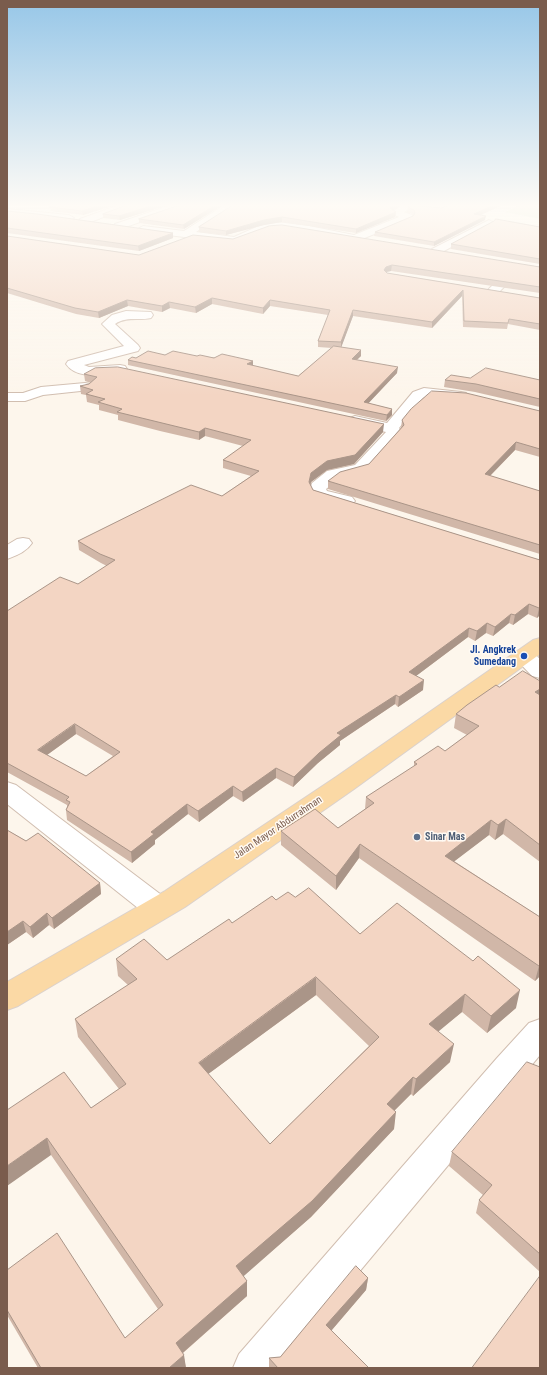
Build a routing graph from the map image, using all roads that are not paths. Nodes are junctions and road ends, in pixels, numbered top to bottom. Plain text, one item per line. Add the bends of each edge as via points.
1 (147, 315) dead end
2 (134, 372) edge
3 (85, 387) edge
4 (7, 397) edge
5 (474, 399) edge
6 (343, 418) edge
7 (391, 428) junction
8 (363, 506) edge
9 (23, 544) dead end
10 (7, 553) edge
11 (535, 657) edge
12 (7, 791) edge
13 (158, 908) junction
14 (7, 997) edge
15 (533, 1052) edge
16 (253, 1368) edge

1 - 2 street via 128,314 113,319 108,324 133,348 74,364 94,371 111,368
3 - 4 street via 41,391 25,397
5 - 7 street via 424,392 418,395
6 - 7 street
7 - 8 street via 394,432 361,468 333,474 318,487 320,494
9 - 10 street
11 - 13 main road, Jalan Mayor Abdurrahman via 472,691 345,783
12 - 13 street
13 - 14 main road, Jalan Mayor Abdurrahman
15 - 16 street

